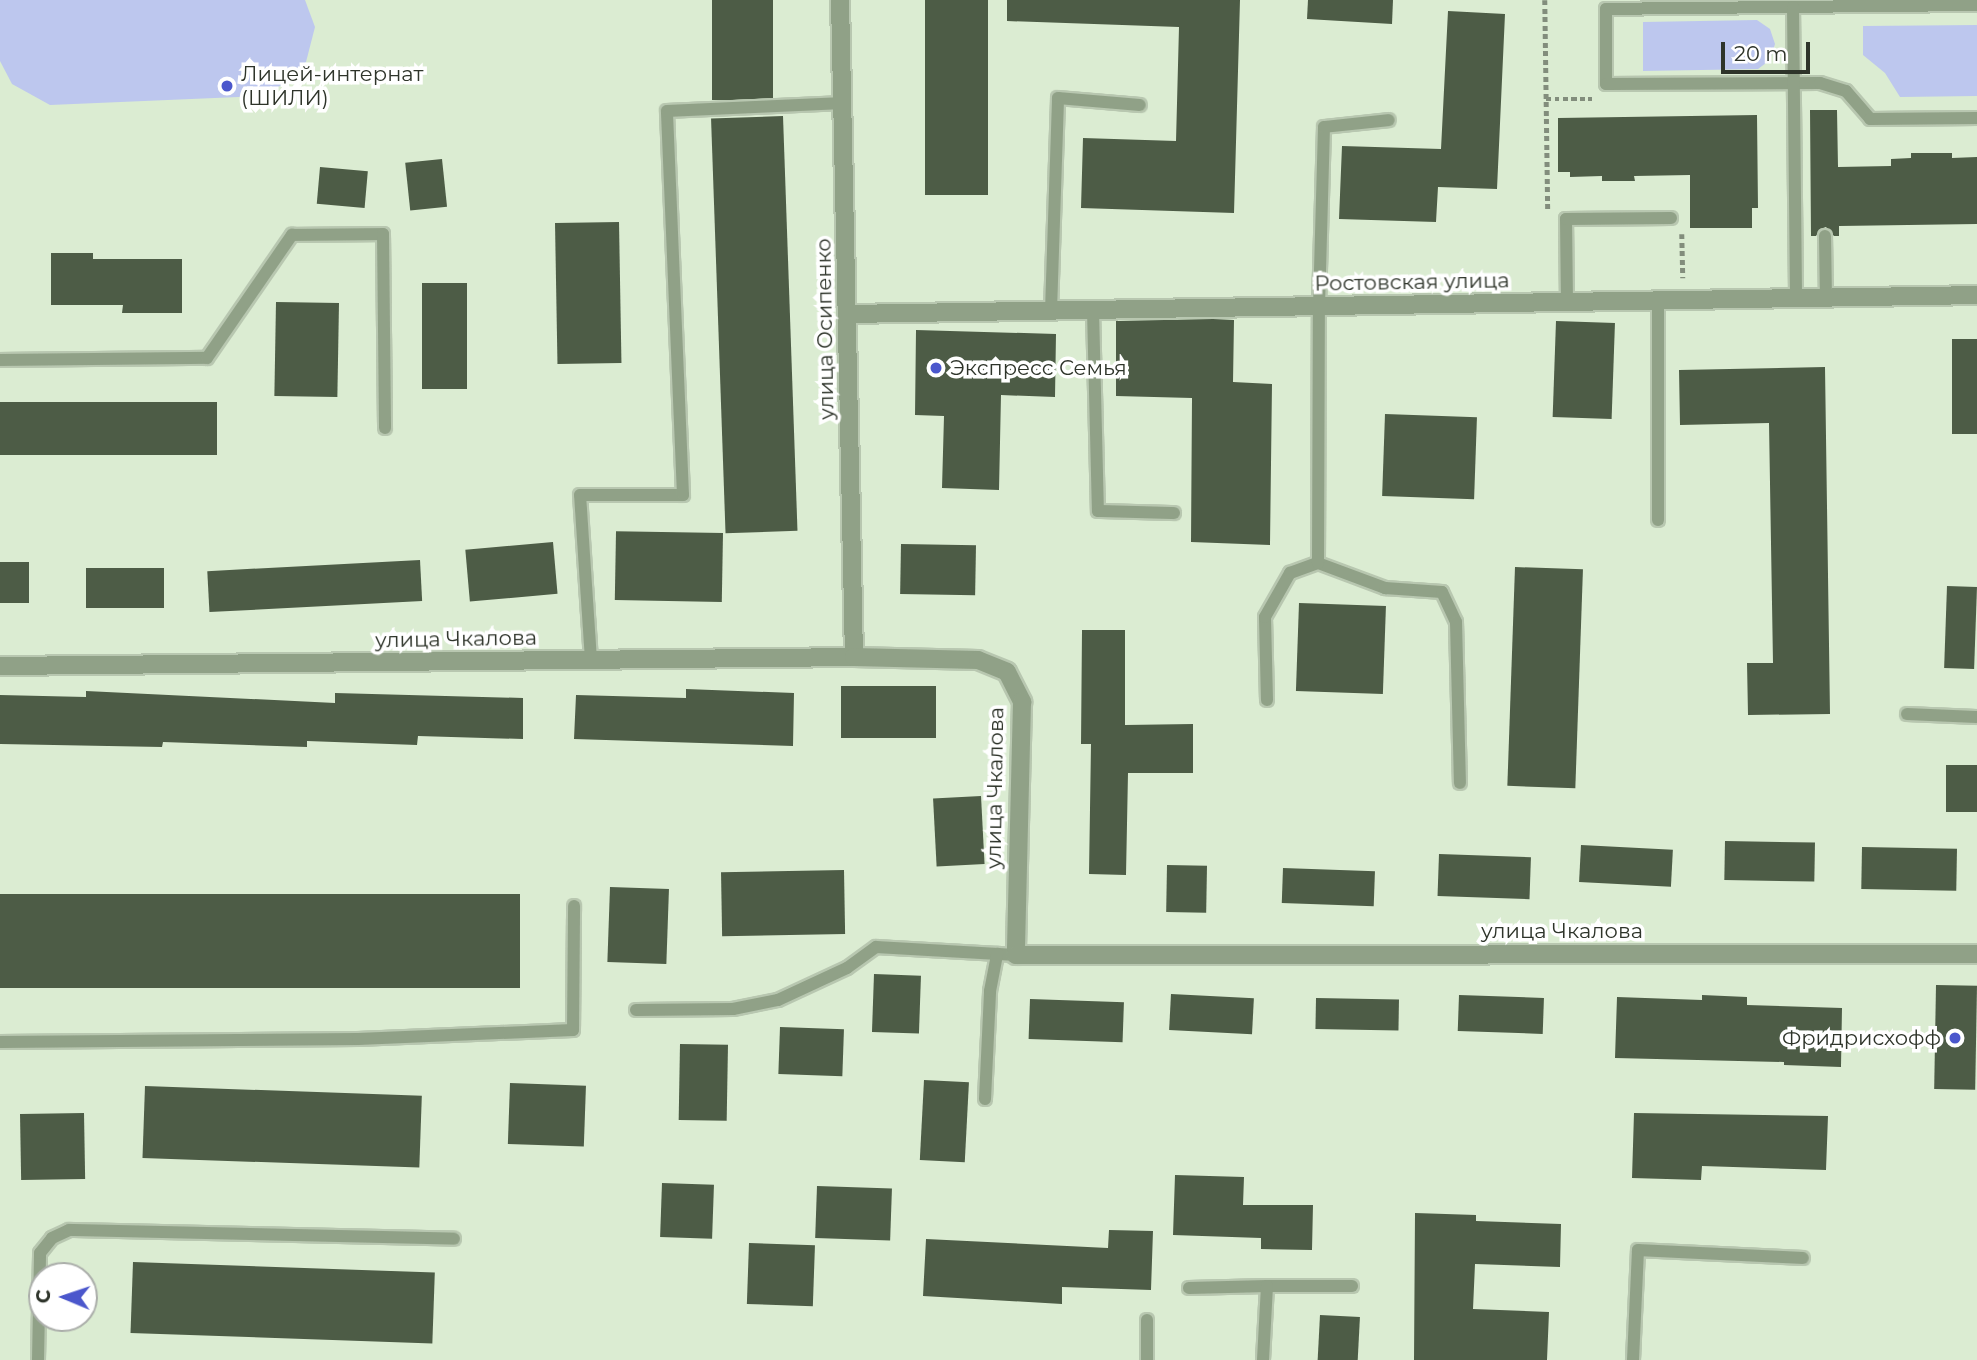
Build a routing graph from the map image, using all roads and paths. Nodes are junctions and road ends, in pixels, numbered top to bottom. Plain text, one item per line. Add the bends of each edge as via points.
1 (841, 0) edge
2 (1545, 0) edge
3 (1977, 5) edge
4 (1793, 7) junction
5 (1793, 82) junction
6 (1546, 99) junction
7 (1595, 99) dead end
8 (843, 103) junction
9 (1140, 104) dead end
10 (1977, 118) edge
11 (1389, 120) dead end
12 (1548, 214) dead end
13 (1671, 218) dead end
14 (1825, 236) dead end
15 (1977, 295) edge
16 (1826, 297) junction
17 (1796, 298) junction
18 (1658, 300) junction
19 (1567, 302) junction
20 (1319, 306) junction
21 (1051, 310) junction
22 (1093, 310) junction
23 (848, 314) junction
24 (0, 360) edge
25 (385, 428) dead end
26 (1174, 513) dead end
27 (1658, 520) dead end
28 (1318, 563) junction
29 (854, 657) junction
30 (591, 660) junction
31 (0, 666) edge
32 (1267, 700) dead end
33 (1907, 714) dead end
34 (1977, 717) edge
35 (1460, 783) dead end
36 (574, 906) dead end
37 (997, 954) junction
38 (1977, 954) edge
39 (1016, 955) junction
40 (636, 1010) dead end
41 (0, 1042) edge
42 (985, 1099) dead end
43 (454, 1239) dead end
44 (1803, 1258) dead end
45 (1267, 1286) junction
46 (1352, 1286) dead end
47 (1189, 1288) dead end
48 (1147, 1320) dead end
49 (38, 1360) edge
50 (1147, 1360) edge
51 (1264, 1360) edge
52 (1633, 1360) edge

1 - 8 street, улица Осипенко
2 - 6 path
3 - 4 lane
4 - 5 lane
4 - 5 lane via 1606,9 1606,84
5 - 10 lane via 1820,83 1846,91 1870,119
5 - 17 lane
6 - 7 path
6 - 12 path
8 - 23 street, улица Осипенко
8 - 30 lane via 667,111 683,495 580,495
9 - 21 lane via 1058,98
11 - 20 lane via 1324,127
13 - 19 lane via 1566,219
14 - 16 lane
15 - 16 street, Ростовская улица
16 - 17 street, Ростовская улица
17 - 18 street, Ростовская улица
18 - 19 street, Ростовская улица
18 - 27 lane
19 - 20 street, Ростовская улица
20 - 22 street, Ростовская улица
20 - 28 lane
21 - 22 street, Ростовская улица
21 - 23 street, Ростовская улица
22 - 26 lane via 1098,512
23 - 29 street, улица Осипенко
24 - 25 lane via 206,358 292,235 383,234
28 - 32 lane via 1290,573 1265,617
28 - 35 lane via 1385,587 1441,592 1455,622
29 - 30 street, улица Чкалова
29 - 39 street, улица Чкалова via 978,660 1007,672 1022,702
30 - 31 street, улица Чкалова
33 - 34 lane
36 - 41 lane via 573,1030 358,1039
37 - 39 lane
37 - 40 lane via 876,947 847,968 778,1000 733,1009
37 - 42 lane via 990,990
38 - 39 street, улица Чкалова
43 - 49 lane via 69,1230 52,1238 40,1252
44 - 52 lane via 1638,1250
45 - 46 lane
45 - 47 lane
45 - 51 lane
48 - 50 lane

